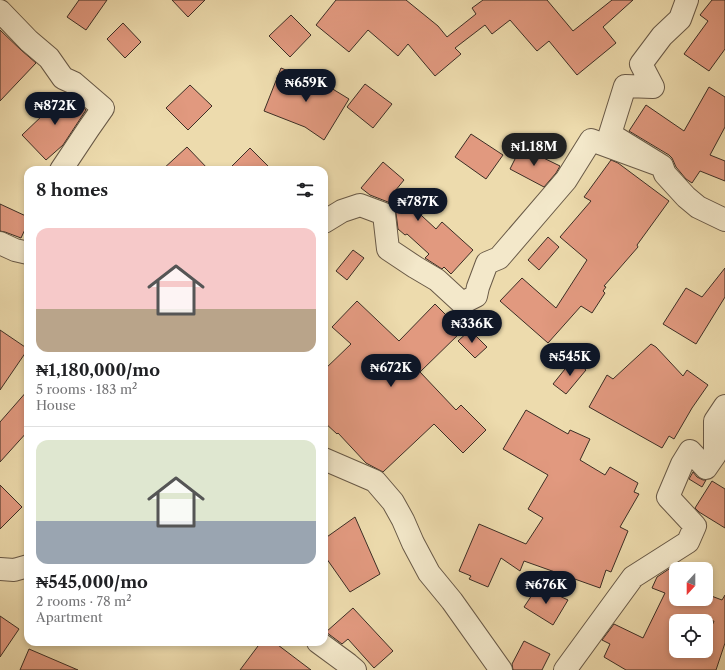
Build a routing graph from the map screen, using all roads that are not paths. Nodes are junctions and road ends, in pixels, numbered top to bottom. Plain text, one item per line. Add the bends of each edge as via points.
1 (687, 0) edge
2 (0, 11) edge
3 (64, 166) edge
4 (662, 166) junction
5 (328, 219) edge
6 (725, 220) edge
7 (0, 243) edge
8 (24, 252) edge
9 (725, 406) edge
10 (328, 461) edge
11 (24, 567) edge
12 (0, 569) edge
13 (323, 646) edge
14 (355, 670) edge
15 (501, 670) edge
16 (565, 670) edge

1 - 4 street via 680,19 662,36 641,64 652,87 625,86 610,134
2 - 3 street via 49,58 63,78 74,83 103,108
4 - 5 street via 591,140 566,180 498,258 487,263 476,296 462,303 437,280 388,248 384,214 360,205 342,210
4 - 6 street via 664,174 686,197 698,207
7 - 8 street
9 - 16 street via 715,421 715,455 706,468 690,451 668,497 695,526 688,542 633,577
10 - 15 street via 375,481 393,502 429,573 452,600
11 - 12 street via 14,570
13 - 14 street

